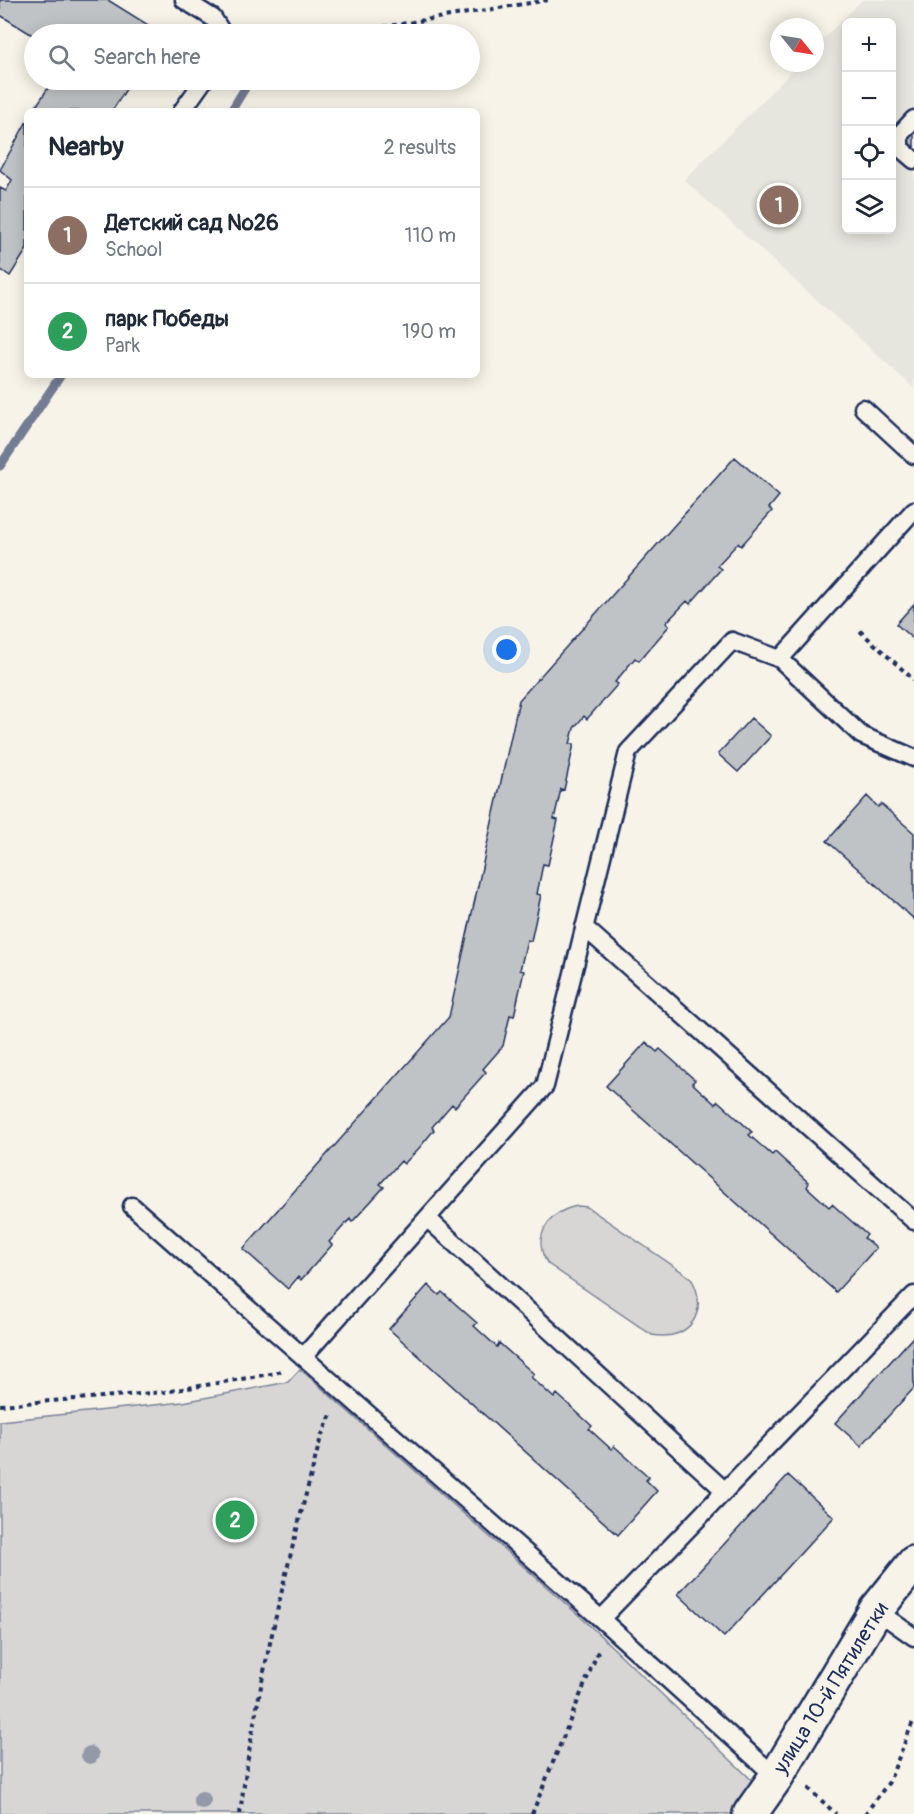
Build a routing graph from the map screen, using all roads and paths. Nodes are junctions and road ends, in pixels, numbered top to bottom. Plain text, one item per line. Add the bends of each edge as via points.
1 (184, 0) edge
2 (548, 0) edge
3 (217, 24) edge
4 (400, 24) edge
5 (197, 90) edge
6 (184, 108) edge
7 (914, 119) edge
8 (914, 160) edge
9 (863, 408) dead end
10 (914, 455) edge
11 (914, 510) edge
12 (860, 631) dead end
13 (780, 659) junction
14 (914, 680) edge
15 (914, 758) edge
16 (584, 927) junction
17 (132, 1206) dead end
18 (428, 1218) junction
19 (914, 1221) edge
20 (914, 1295) edge
21 (303, 1357) junction
22 (341, 1391) junction
23 (0, 1405) edge
24 (725, 1491) junction
25 (914, 1563) edge
26 (876, 1610) junction
27 (605, 1623) junction
28 (914, 1637) edge
29 (914, 1719) edge
30 (789, 1780) junction
31 (240, 1814) edge
32 (532, 1814) edge
33 (750, 1814) edge
34 (836, 1814) edge
35 (865, 1814) edge

1 - 3 lane
2 - 4 path
5 - 6 lane
7 - 8 lane via 900,134 900,148
9 - 10 lane
11 - 13 lane
12 - 14 path
13 - 15 lane via 861,735
13 - 16 lane via 732,641 628,752
16 - 18 lane via 545,1086
16 - 19 lane
17 - 21 lane
18 - 21 lane
18 - 24 lane
20 - 24 lane
21 - 22 lane
21 - 23 path via 276,1373 165,1392
22 - 27 lane
22 - 31 path via 321,1437 298,1525 247,1760
24 - 27 lane
25 - 26 street, улица 10-й Пятилетки
26 - 28 lane
26 - 30 street, улица 10-й Пятилетки
27 - 30 lane
27 - 32 path
29 - 35 path via 889,1782
30 - 33 street, улица 10-й Пятилетки
30 - 34 path

